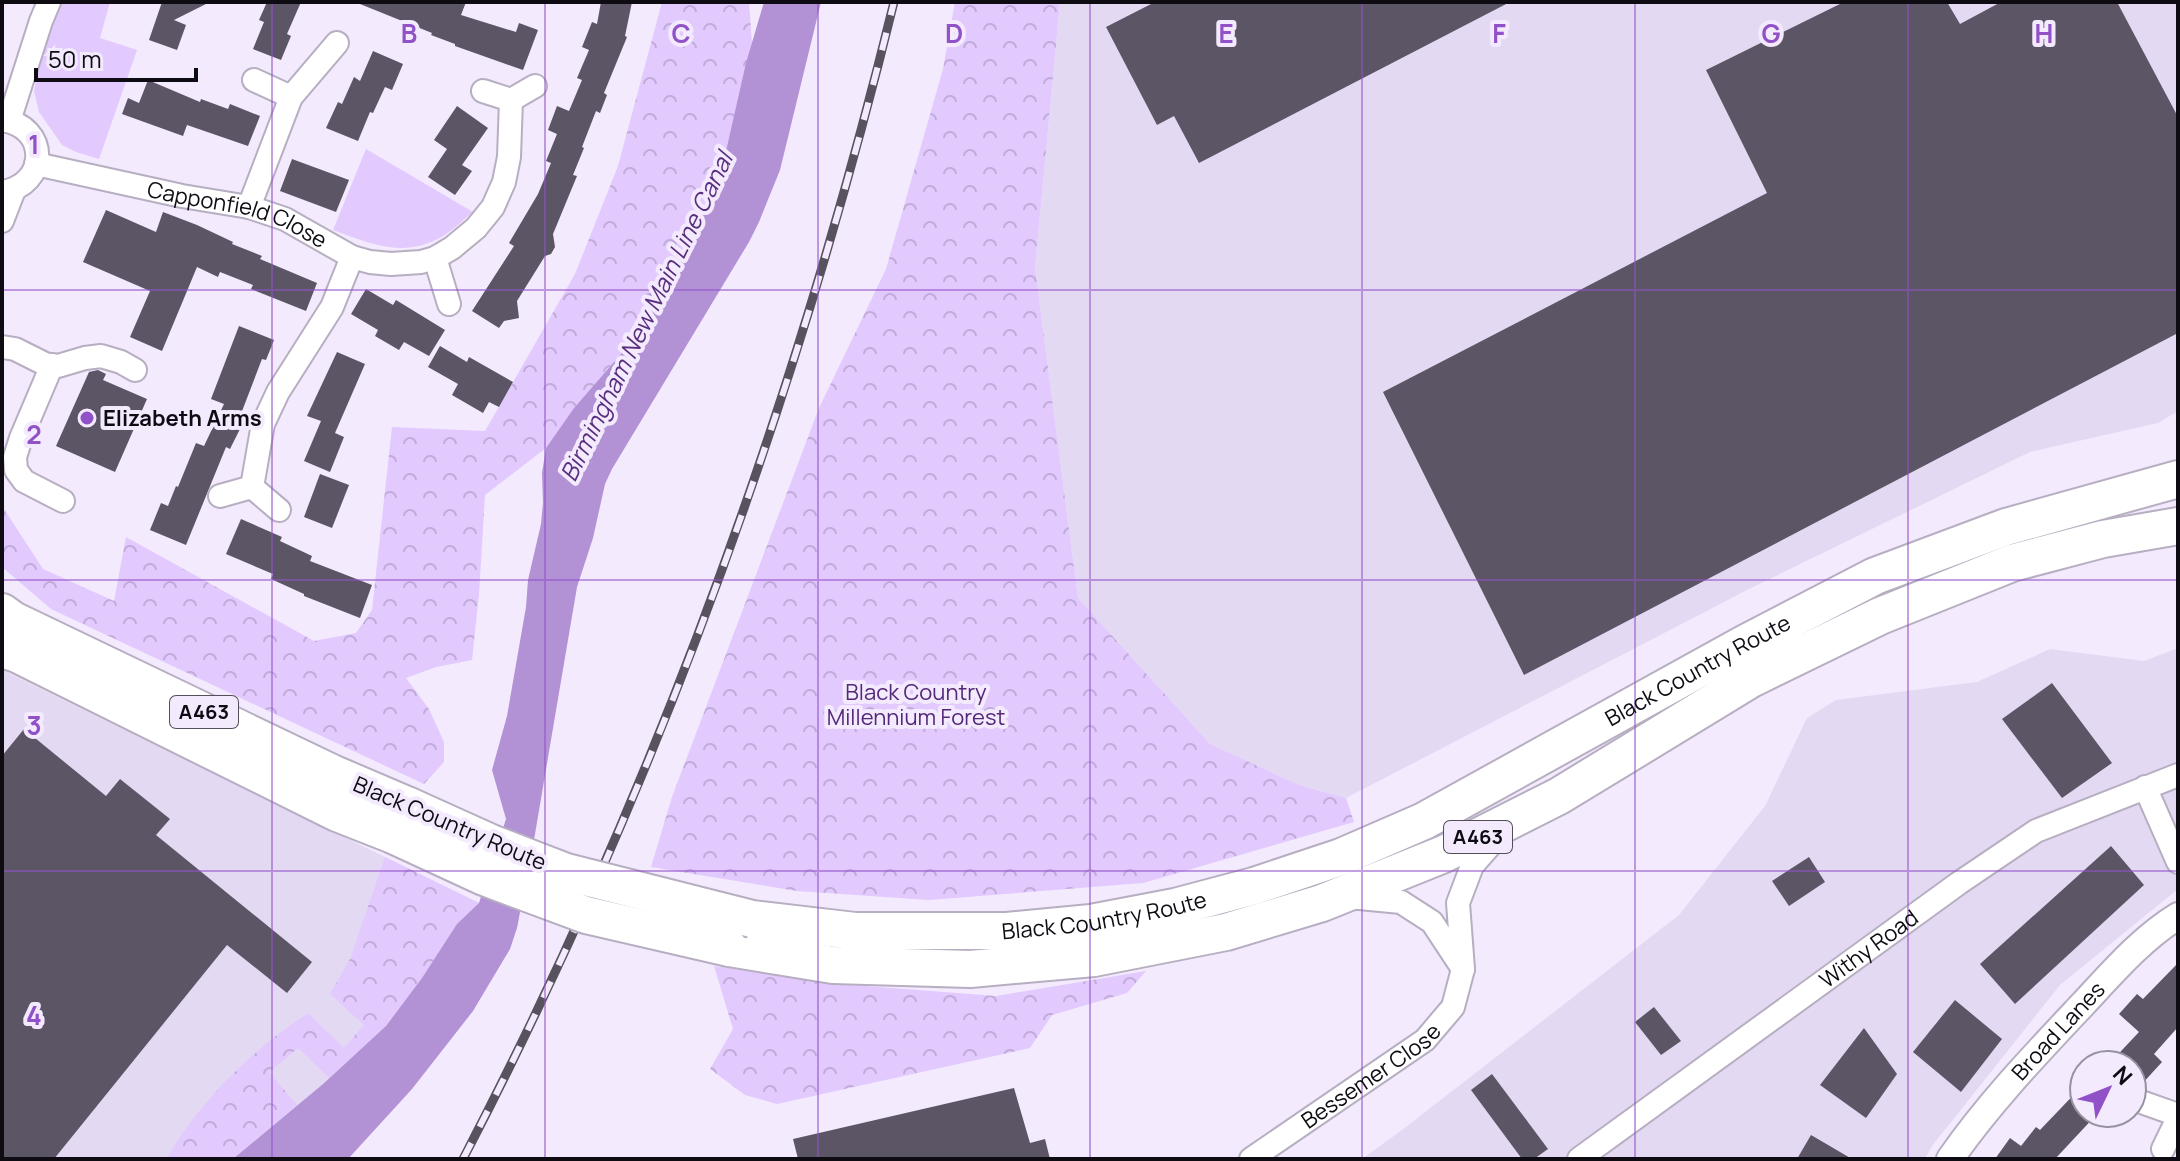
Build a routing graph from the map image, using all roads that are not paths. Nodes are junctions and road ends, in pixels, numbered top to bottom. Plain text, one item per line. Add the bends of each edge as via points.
1 (49, 2) edge
2 (337, 43) dead end
3 (254, 80) dead end
4 (535, 86) dead end
5 (483, 91) dead end
6 (291, 97) junction
7 (511, 100) junction
8 (6, 120) edge
9 (36, 164) junction
10 (8, 191) edge
11 (249, 207) junction
12 (2, 221) edge
13 (352, 257) junction
14 (435, 258) junction
15 (449, 304) dead end
16 (2, 347) edge
17 (52, 365) junction
18 (135, 370) dead end
19 (2178, 479) edge
20 (252, 487) junction
21 (220, 496) dead end
22 (63, 501) dead end
23 (279, 510) dead end
24 (2178, 526) edge
25 (2, 612) edge
26 (2, 649) edge
27 (2178, 775) edge
28 (2145, 787) junction
29 (401, 821) junction
30 (1511, 821) junction
31 (2178, 862) edge
32 (1340, 896) junction
33 (2178, 916) edge
34 (1463, 969) junction
35 (2148, 1105) edge
36 (2178, 1116) edge
37 (2163, 1149) dead end
38 (1251, 1159) edge
39 (1579, 1159) edge
40 (1950, 1159) edge

1 - 8 street
2 - 6 street
3 - 6 street
4 - 7 street
5 - 7 street
6 - 11 street
7 - 14 street, Capponfield Close via 509,157 500,195 476,228
8 - 9 street via 29,133 37,149
9 - 10 street via 26,182
9 - 11 street, Capponfield Close
10 - 12 street
11 - 13 street, Capponfield Close via 285,219
13 - 14 street, Capponfield Close via 391,264
13 - 20 street via 332,307 263,424
14 - 15 street
16 - 17 street
17 - 18 street via 101,356
17 - 22 street via 21,438 16,470 24,481
19 - 29 highway, Black Country Route / A463, bridge via 2006,527 1875,576 1424,821 1341,857 1175,907 1007,931 855,931 752,919 566,872 491,843
20 - 21 street
20 - 23 street
24 - 30 highway, Black Country Route / A463 via 2012,563 1880,616 1751,679
25 - 29 highway, Black Country Route / A463 via 320,768
26 - 29 highway, Black Country Route / A463 via 337,813
27 - 28 street, Withy Road
28 - 31 street
28 - 39 street, Withy Road via 2036,831
29 - 32 highway, Black Country Route / A463, bridge via 484,877 586,915 833,965 970,969 1094,958 1226,932
30 - 32 highway, Black Country Route / A463
30 - 34 street, Bessemer Close via 1472,866 1458,903
32 - 34 street via 1401,902 1432,922
33 - 40 street, Broad Lanes via 2138,948 2026,1065
34 - 38 street, Bessemer Close via 1453,1007 1425,1040
35 - 36 street
36 - 37 street

